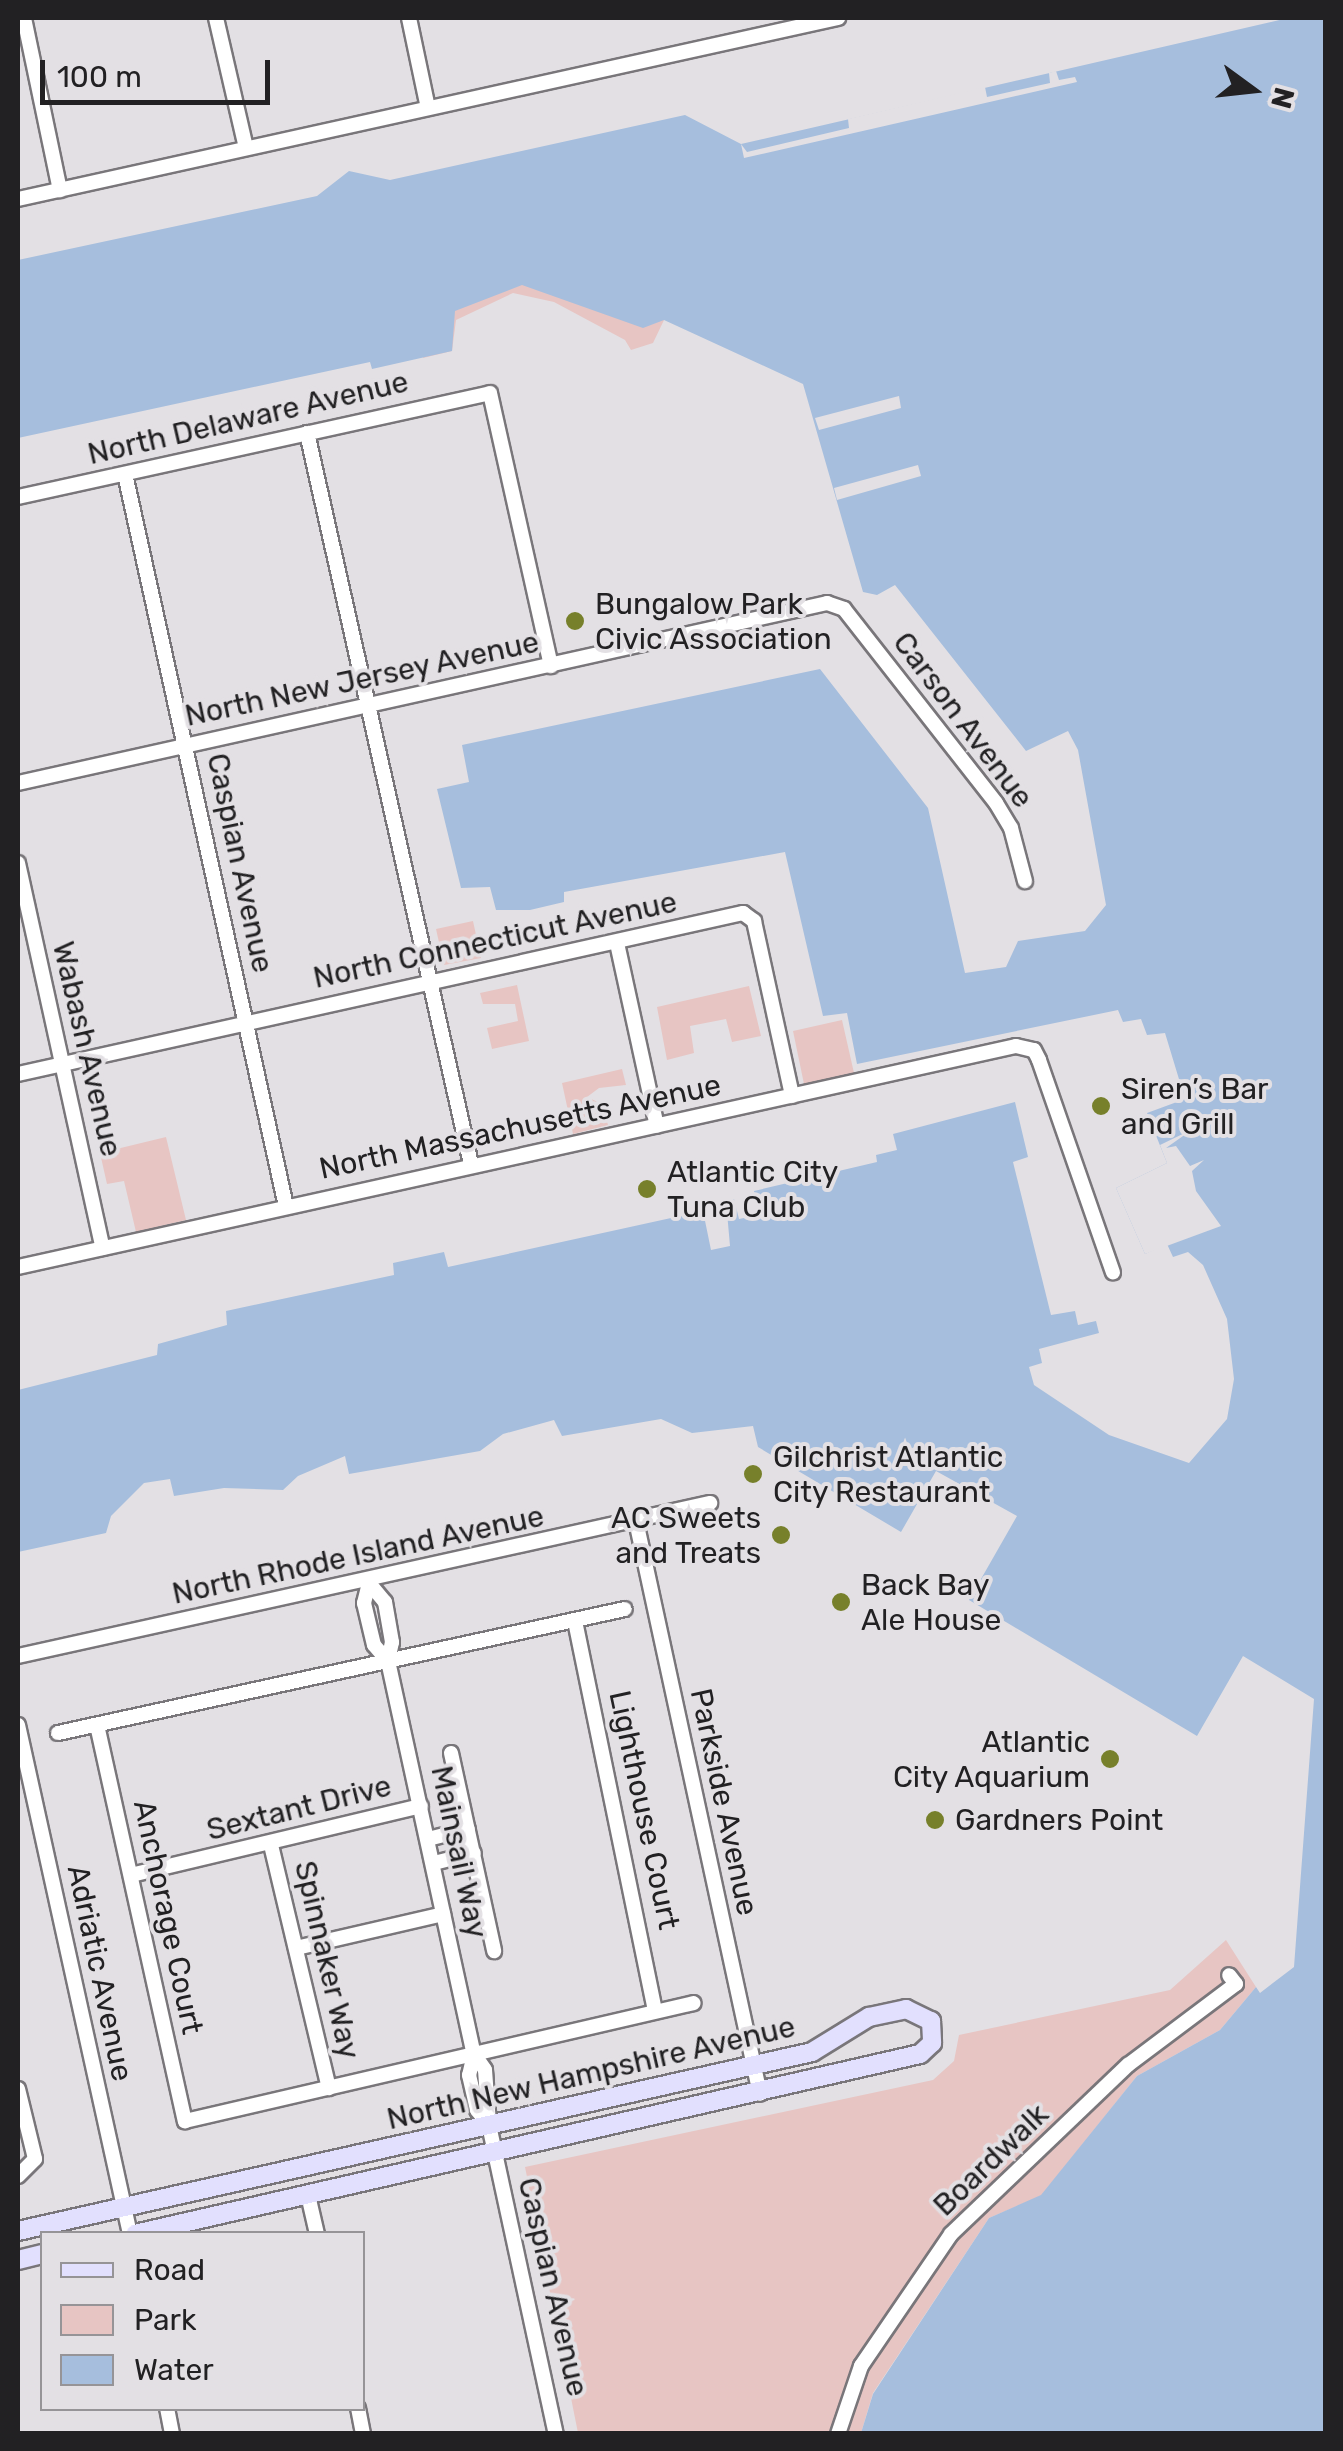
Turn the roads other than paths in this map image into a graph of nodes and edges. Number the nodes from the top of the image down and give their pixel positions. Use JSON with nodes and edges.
{"nodes":[{"id":1,"x":24,"y":18,"type":"edge"},
{"id":2,"x":216,"y":18,"type":"edge"},
{"id":3,"x":409,"y":18,"type":"edge"},
{"id":4,"x":838,"y":18,"type":"edge"},
{"id":5,"x":428,"y":108,"type":"junction"},
{"id":6,"x":246,"y":148,"type":"junction"},
{"id":7,"x":60,"y":190,"type":"junction"},
{"id":8,"x":18,"y":199,"type":"edge"},
{"id":9,"x":307,"y":432,"type":"junction"},
{"id":10,"x":125,"y":474,"type":"junction"},
{"id":11,"x":18,"y":497,"type":"edge"},
{"id":12,"x":836,"y":605,"type":"joint"},
{"id":13,"x":551,"y":666,"type":"junction"},
{"id":14,"x":370,"y":706,"type":"junction"},
{"id":15,"x":186,"y":746,"type":"junction"},
{"id":16,"x":18,"y":783,"type":"edge"},
{"id":17,"x":18,"y":862,"type":"edge"},
{"id":18,"x":1025,"y":881,"type":"dead end"},
{"id":19,"x":617,"y":943,"type":"junction"},
{"id":20,"x":430,"y":982,"type":"junction"},
{"id":21,"x":247,"y":1022,"type":"junction"},
{"id":22,"x":62,"y":1063,"type":"junction"},
{"id":23,"x":18,"y":1074,"type":"edge"},
{"id":24,"x":792,"y":1096,"type":"junction"},
{"id":25,"x":657,"y":1126,"type":"junction"},
{"id":26,"x":472,"y":1164,"type":"junction"},
{"id":27,"x":286,"y":1206,"type":"junction"},
{"id":28,"x":103,"y":1248,"type":"junction"},
{"id":29,"x":18,"y":1268,"type":"edge"},
{"id":30,"x":1114,"y":1273,"type":"dead end"},
{"id":31,"x":710,"y":1503,"type":"dead end"},
{"id":32,"x":636,"y":1522,"type":"junction"},
{"id":33,"x":370,"y":1583,"type":"junction"},
{"id":34,"x":625,"y":1608,"type":"dead end"},
{"id":35,"x":576,"y":1621,"type":"junction"},
{"id":36,"x":18,"y":1656,"type":"edge"},
{"id":37,"x":388,"y":1661,"type":"junction"},
{"id":38,"x":18,"y":1725,"type":"edge"},
{"id":39,"x":97,"y":1725,"type":"junction"},
{"id":40,"x":58,"y":1733,"type":"dead end"},
{"id":41,"x":451,"y":1753,"type":"dead end"},
{"id":42,"x":421,"y":1806,"type":"junction"},
{"id":43,"x":468,"y":1830,"type":"junction"},
{"id":44,"x":428,"y":1839,"type":"junction"},
{"id":45,"x":271,"y":1845,"type":"junction"},
{"id":46,"x":474,"y":1853,"type":"junction"},
{"id":47,"x":434,"y":1863,"type":"junction"},
{"id":48,"x":130,"y":1876,"type":"junction"},
{"id":49,"x":444,"y":1914,"type":"junction"},
{"id":50,"x":296,"y":1948,"type":"junction"},
{"id":51,"x":494,"y":1951,"type":"dead end"},
{"id":52,"x":1229,"y":1975,"type":"dead end"},
{"id":53,"x":694,"y":2003,"type":"dead end"},
{"id":54,"x":655,"y":2010,"type":"junction"},
{"id":55,"x":474,"y":2054,"type":"junction"},
{"id":56,"x":754,"y":2065,"type":"junction"},
{"id":57,"x":18,"y":2088,"type":"edge"},
{"id":58,"x":328,"y":2088,"type":"junction"},
{"id":59,"x":760,"y":2094,"type":"junction"},
{"id":60,"x":488,"y":2125,"type":"junction"},
{"id":61,"x":494,"y":2154,"type":"junction"},
{"id":62,"x":18,"y":2176,"type":"edge"},
{"id":63,"x":308,"y":2195,"type":"junction"},
{"id":64,"x":124,"y":2208,"type":"junction"},
{"id":65,"x":131,"y":2231,"type":"edge"},
{"id":66,"x":146,"y":2231,"type":"edge"},
{"id":67,"x":316,"y":2231,"type":"edge"},
{"id":68,"x":18,"y":2232,"type":"edge"},
{"id":69,"x":556,"y":2434,"type":"edge"},
{"id":70,"x":838,"y":2434,"type":"edge"}],
"edges":[{"from":1,"to":7,"type":"street"},
{"from":2,"to":6,"type":"street"},
{"from":3,"to":5,"type":"street"},
{"from":4,"to":5,"type":"street"},
{"from":5,"to":6,"type":"street"},
{"from":6,"to":7,"type":"street"},
{"from":7,"to":8,"type":"street"},
{"from":9,"to":10,"type":"street","name":"North Delaware Avenue"},
{"from":9,"to":13,"type":"street","name":"North Delaware Avenue"},
{"from":9,"to":14,"type":"street"},
{"from":10,"to":11,"type":"street","name":"North Delaware Avenue"},
{"from":10,"to":15,"type":"street","name":"Caspian Avenue"},
{"from":12,"to":13,"type":"street","name":"North New Jersey Avenue"},
{"from":12,"to":18,"type":"street","name":"Carson Avenue"},
{"from":13,"to":14,"type":"street","name":"North New Jersey Avenue"},
{"from":14,"to":15,"type":"street","name":"North New Jersey Avenue"},
{"from":14,"to":20,"type":"street"},
{"from":15,"to":16,"type":"street","name":"North New Jersey Avenue"},
{"from":15,"to":21,"type":"street","name":"Caspian Avenue"},
{"from":17,"to":22,"type":"street","name":"Wabash Avenue"},
{"from":19,"to":20,"type":"street","name":"North Connecticut Avenue"},
{"from":19,"to":24,"type":"street","name":"North Connecticut Avenue"},
{"from":19,"to":25,"type":"street"},
{"from":20,"to":21,"type":"street","name":"North Connecticut Avenue"},
{"from":20,"to":26,"type":"street"},
{"from":21,"to":22,"type":"street","name":"North Connecticut Avenue"},
{"from":21,"to":27,"type":"street","name":"Caspian Avenue"},
{"from":22,"to":23,"type":"street","name":"North Connecticut Avenue"},
{"from":22,"to":28,"type":"street","name":"Wabash Avenue"},
{"from":24,"to":25,"type":"street","name":"North Massachusetts Avenue"},
{"from":24,"to":30,"type":"street","name":"North Massachusetts Avenue"},
{"from":25,"to":26,"type":"street","name":"North Massachusetts Avenue"},
{"from":26,"to":27,"type":"street","name":"North Massachusetts Avenue"},
{"from":27,"to":28,"type":"street","name":"North Massachusetts Avenue"},
{"from":28,"to":29,"type":"street","name":"North Massachusetts Avenue"},
{"from":31,"to":32,"type":"street","name":"North Rhode Island Avenue"},
{"from":32,"to":33,"type":"street","name":"North Rhode Island Avenue"},
{"from":32,"to":56,"type":"street","name":"Parkside Avenue"},
{"from":33,"to":36,"type":"street","name":"North Rhode Island Avenue"},
{"from":33,"to":37,"type":"street","name":"Mainsail Way"},
{"from":34,"to":35,"type":"street"},
{"from":35,"to":37,"type":"street"},
{"from":35,"to":54,"type":"street","name":"Lighthouse Court"},
{"from":37,"to":39,"type":"street"},
{"from":37,"to":42,"type":"street","name":"Mainsail Way"},
{"from":38,"to":64,"type":"street","name":"Adriatic Avenue"},
{"from":39,"to":40,"type":"street"},
{"from":39,"to":48,"type":"street","name":"Anchorage Court"},
{"from":41,"to":43,"type":"street"},
{"from":42,"to":44,"type":"street","name":"Mainsail Way"},
{"from":42,"to":45,"type":"street","name":"Sextant Drive"},
{"from":43,"to":44,"type":"street"},
{"from":43,"to":46,"type":"street"},
{"from":44,"to":47,"type":"street","name":"Mainsail Way"},
{"from":45,"to":48,"type":"street","name":"Sextant Drive"},
{"from":45,"to":50,"type":"street","name":"Spinnaker Way"},
{"from":46,"to":47,"type":"street"},
{"from":46,"to":51,"type":"street"},
{"from":47,"to":49,"type":"street","name":"Mainsail Way"},
{"from":48,"to":58,"type":"street","name":"Anchorage Court"},
{"from":49,"to":50,"type":"street"},
{"from":49,"to":55,"type":"street","name":"Mainsail Way"},
{"from":50,"to":58,"type":"street","name":"Spinnaker Way"},
{"from":52,"to":70,"type":"street","name":"Boardwalk"},
{"from":53,"to":54,"type":"street"},
{"from":54,"to":55,"type":"street"},
{"from":55,"to":58,"type":"street"},
{"from":55,"to":60,"type":"street","name":"Mainsail Way"},
{"from":56,"to":59,"type":"street","name":"Parkside Avenue"},
{"from":56,"to":59,"type":"street","name":"North New Hampshire Avenue"},
{"from":56,"to":60,"type":"street","name":"North New Hampshire Avenue"},
{"from":57,"to":62,"type":"street"},
{"from":59,"to":61,"type":"street","name":"North New Hampshire Avenue"},
{"from":60,"to":61,"type":"street","name":"Mainsail Way"},
{"from":60,"to":64,"type":"street","name":"North New Hampshire Avenue"},
{"from":61,"to":63,"type":"street","name":"North New Hampshire Avenue"},
{"from":61,"to":69,"type":"street","name":"Caspian Avenue"},
{"from":63,"to":66,"type":"street","name":"North New Hampshire Avenue"},
{"from":63,"to":67,"type":"street"},
{"from":64,"to":65,"type":"street","name":"Adriatic Avenue"},
{"from":64,"to":68,"type":"street","name":"North New Hampshire Avenue"}]}
